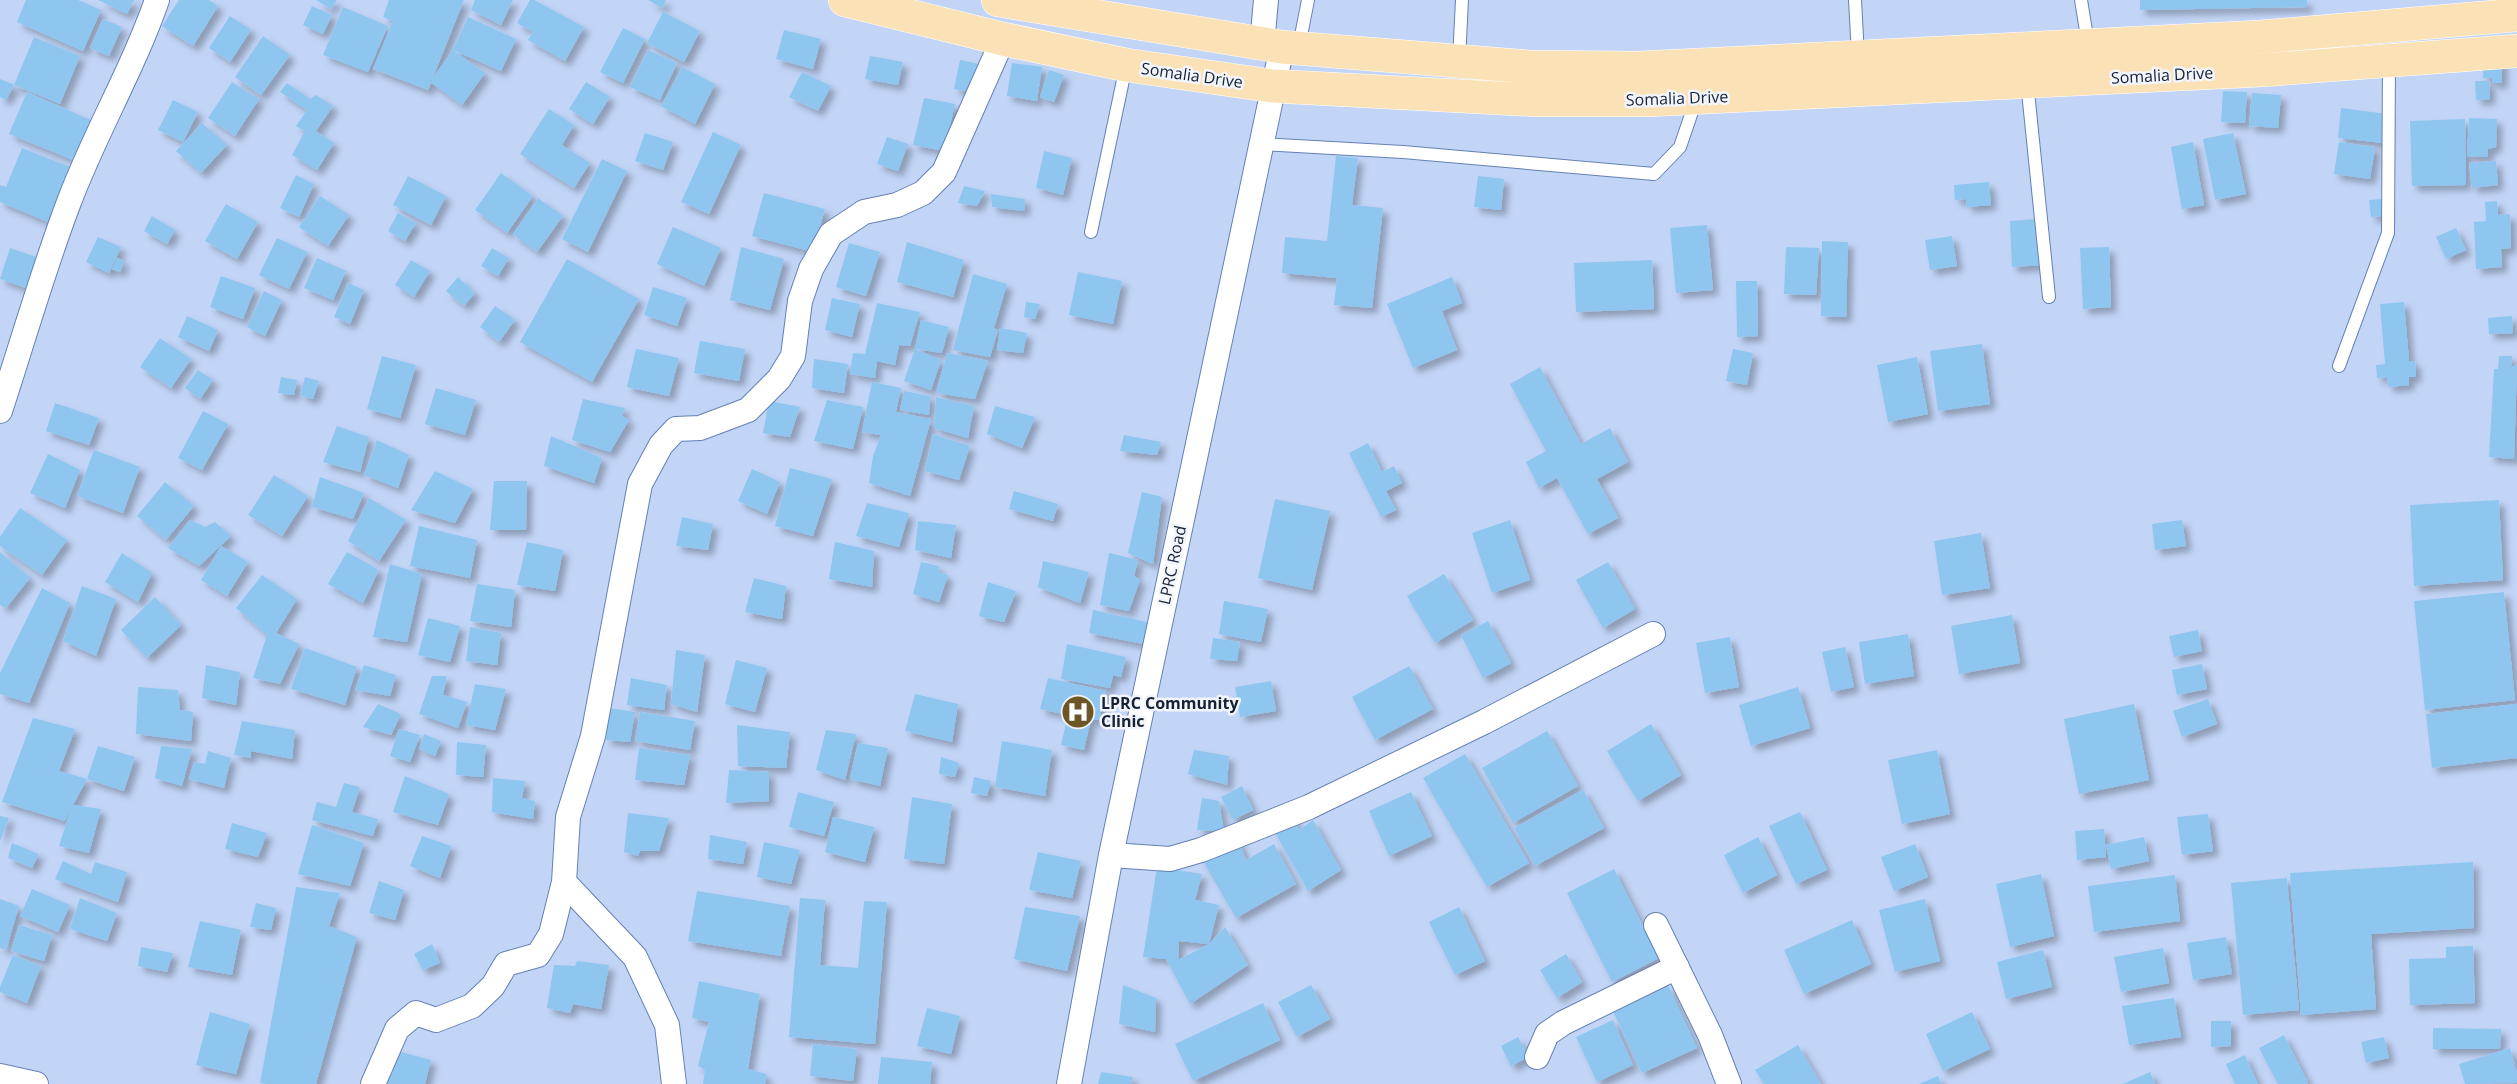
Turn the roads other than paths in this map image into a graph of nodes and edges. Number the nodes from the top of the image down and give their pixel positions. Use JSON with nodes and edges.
{"nodes":[{"id":1,"x":157,"y":0,"type":"edge"},
{"id":2,"x":845,"y":0,"type":"edge"},
{"id":3,"x":998,"y":0,"type":"edge"},
{"id":4,"x":1266,"y":0,"type":"edge"},
{"id":5,"x":1308,"y":0,"type":"edge"},
{"id":6,"x":1462,"y":0,"type":"edge"},
{"id":7,"x":1856,"y":0,"type":"edge"},
{"id":8,"x":2081,"y":0,"type":"edge"},
{"id":9,"x":2463,"y":9,"type":"edge"},
{"id":10,"x":2517,"y":15,"type":"edge"},
{"id":11,"x":1003,"y":39,"type":"junction"},
{"id":12,"x":2088,"y":45,"type":"junction"},
{"id":13,"x":1281,"y":46,"type":"junction"},
{"id":14,"x":2517,"y":51,"type":"edge"},
{"id":15,"x":1858,"y":57,"type":"junction"},
{"id":16,"x":1459,"y":61,"type":"junction"},
{"id":17,"x":2389,"y":62,"type":"junction"},
{"id":18,"x":1126,"y":65,"type":"junction"},
{"id":19,"x":2027,"y":81,"type":"junction"},
{"id":20,"x":1272,"y":86,"type":"junction"},
{"id":21,"x":1697,"y":98,"type":"junction"},
{"id":22,"x":1260,"y":144,"type":"junction"},
{"id":23,"x":1091,"y":232,"type":"dead end"},
{"id":24,"x":2049,"y":297,"type":"dead end"},
{"id":25,"x":2339,"y":366,"type":"dead end"},
{"id":26,"x":0,"y":411,"type":"edge"},
{"id":27,"x":1653,"y":634,"type":"dead end"},
{"id":28,"x":1111,"y":855,"type":"junction"},
{"id":29,"x":564,"y":882,"type":"junction"},
{"id":30,"x":1656,"y":925,"type":"dead end"},
{"id":31,"x":1677,"y":967,"type":"junction"},
{"id":32,"x":1537,"y":1057,"type":"dead end"},
{"id":33,"x":0,"y":1076,"type":"edge"},
{"id":34,"x":36,"y":1084,"type":"edge"},
{"id":35,"x":373,"y":1084,"type":"edge"},
{"id":36,"x":674,"y":1084,"type":"edge"},
{"id":37,"x":1069,"y":1084,"type":"edge"},
{"id":38,"x":1729,"y":1084,"type":"edge"}],
"edges":[{"from":1,"to":26,"type":"street"},
{"from":2,"to":11,"type":"main road","name":"Somalia Drive"},
{"from":3,"to":13,"type":"main road","name":"Somalia Drive"},
{"from":4,"to":13,"type":"street","name":"LPRC Road"},
{"from":5,"to":13,"type":"lane"},
{"from":6,"to":16,"type":"lane"},
{"from":7,"to":15,"type":"lane"},
{"from":8,"to":12,"type":"lane"},
{"from":9,"to":10,"type":"main road","name":"Somalia Drive"},
{"from":9,"to":12,"type":"main road","name":"Somalia Drive"},
{"from":11,"to":18,"type":"main road","name":"Somalia Drive"},
{"from":11,"to":29,"type":"street"},
{"from":12,"to":15,"type":"main road","name":"Somalia Drive"},
{"from":13,"to":16,"type":"main road","name":"Somalia Drive"},
{"from":13,"to":20,"type":"street","name":"LPRC Road"},
{"from":14,"to":17,"type":"main road","name":"Somalia Drive"},
{"from":15,"to":16,"type":"main road","name":"Somalia Drive"},
{"from":17,"to":19,"type":"main road","name":"Somalia Drive"},
{"from":17,"to":25,"type":"lane"},
{"from":18,"to":20,"type":"main road","name":"Somalia Drive"},
{"from":18,"to":23,"type":"lane"},
{"from":19,"to":21,"type":"main road","name":"Somalia Drive"},
{"from":19,"to":24,"type":"lane"},
{"from":20,"to":21,"type":"main road","name":"Somalia Drive"},
{"from":20,"to":22,"type":"street","name":"LPRC Road"},
{"from":21,"to":22,"type":"lane"},
{"from":22,"to":28,"type":"street","name":"LPRC Road"},
{"from":27,"to":28,"type":"street"},
{"from":28,"to":37,"type":"street","name":"LPRC Road"},
{"from":29,"to":35,"type":"street"},
{"from":29,"to":36,"type":"street"},
{"from":30,"to":31,"type":"street"},
{"from":31,"to":32,"type":"street"},
{"from":31,"to":38,"type":"street"},
{"from":33,"to":34,"type":"street"}]}
